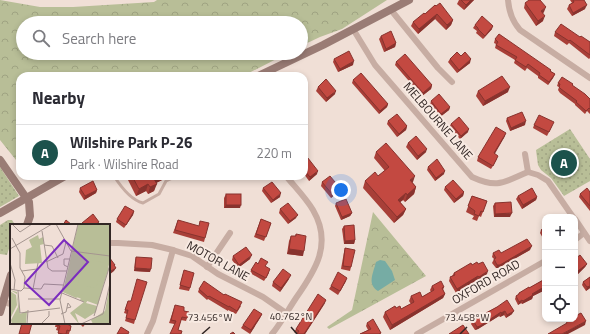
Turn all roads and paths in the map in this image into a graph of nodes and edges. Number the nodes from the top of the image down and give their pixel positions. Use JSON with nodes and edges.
{"nodes":[{"id":1,"x":409,"y":0,"type":"edge"},
{"id":2,"x":508,"y":0,"type":"edge"},
{"id":3,"x":391,"y":10,"type":"junction"},
{"id":4,"x":353,"y":30,"type":"junction"},
{"id":5,"x":308,"y":52,"type":"edge"},
{"id":6,"x":291,"y":60,"type":"edge"},
{"id":7,"x":266,"y":72,"type":"edge"},
{"id":8,"x":590,"y":78,"type":"edge"},
{"id":9,"x":452,"y":82,"type":"dead end"},
{"id":10,"x":525,"y":154,"type":"dead end"},
{"id":11,"x":0,"y":160,"type":"edge"},
{"id":12,"x":528,"y":172,"type":"junction"},
{"id":13,"x":58,"y":180,"type":"edge"},
{"id":14,"x":117,"y":180,"type":"edge"},
{"id":15,"x":168,"y":180,"type":"edge"},
{"id":16,"x":289,"y":180,"type":"edge"},
{"id":17,"x":27,"y":198,"type":"junction"},
{"id":18,"x":0,"y":213,"type":"edge"},
{"id":19,"x":571,"y":214,"type":"edge"},
{"id":20,"x":27,"y":224,"type":"edge"},
{"id":21,"x":578,"y":224,"type":"edge"},
{"id":22,"x":230,"y":233,"type":"dead end"},
{"id":23,"x":584,"y":233,"type":"junction"},
{"id":24,"x":578,"y":238,"type":"edge"},
{"id":25,"x":590,"y":241,"type":"edge"},
{"id":26,"x":110,"y":244,"type":"edge"},
{"id":27,"x":173,"y":250,"type":"junction"},
{"id":28,"x":542,"y":263,"type":"edge"},
{"id":29,"x":207,"y":267,"type":"junction"},
{"id":30,"x":10,"y":282,"type":"edge"},
{"id":31,"x":7,"y":303,"type":"edge"},
{"id":32,"x":0,"y":312,"type":"edge"},
{"id":33,"x":286,"y":313,"type":"junction"},
{"id":34,"x":147,"y":334,"type":"edge"},
{"id":35,"x":272,"y":334,"type":"edge"},
{"id":36,"x":417,"y":334,"type":"edge"}],
"edges":[{"from":1,"to":3,"type":"main road"},
{"from":2,"to":8,"type":"street"},
{"from":3,"to":4,"type":"main road"},
{"from":3,"to":9,"type":"street"},
{"from":4,"to":5,"type":"main road"},
{"from":4,"to":12,"type":"street","name":"MELBOURNE LANE"},
{"from":6,"to":7,"type":"main road"},
{"from":10,"to":12,"type":"street"},
{"from":11,"to":17,"type":"main road"},
{"from":12,"to":19,"type":"street"},
{"from":13,"to":17,"type":"main road"},
{"from":14,"to":15,"type":"lane"},
{"from":16,"to":33,"type":"street"},
{"from":17,"to":18,"type":"main road"},
{"from":17,"to":20,"type":"main road"},
{"from":21,"to":23,"type":"street"},
{"from":22,"to":29,"type":"street"},
{"from":23,"to":24,"type":"street"},
{"from":23,"to":25,"type":"street"},
{"from":26,"to":27,"type":"street","name":"MOTOR LANE"},
{"from":27,"to":29,"type":"street","name":"MOTOR LANE"},
{"from":27,"to":34,"type":"street"},
{"from":28,"to":36,"type":"street","name":"OXFORD ROAD"},
{"from":29,"to":33,"type":"street","name":"MOTOR LANE"},
{"from":30,"to":31,"type":"main road"},
{"from":31,"to":32,"type":"main road"},
{"from":33,"to":35,"type":"street"}]}
